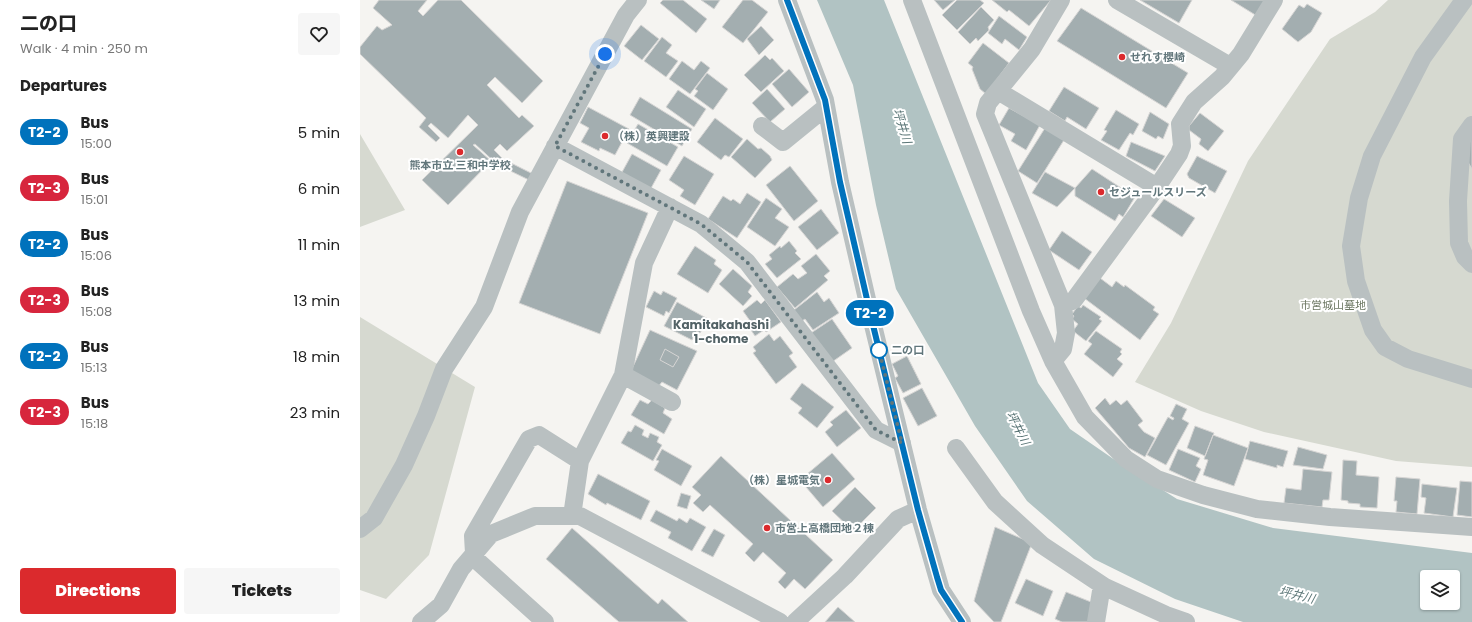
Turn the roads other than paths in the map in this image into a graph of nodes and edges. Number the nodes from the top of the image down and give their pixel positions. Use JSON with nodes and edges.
{"nodes":[{"id":1,"x":638,"y":0,"type":"edge"},
{"id":2,"x":787,"y":0,"type":"edge"},
{"id":3,"x":912,"y":0,"type":"edge"},
{"id":4,"x":1061,"y":0,"type":"edge"},
{"id":5,"x":1117,"y":0,"type":"edge"},
{"id":6,"x":1274,"y":0,"type":"edge"},
{"id":7,"x":1464,"y":0,"type":"edge"},
{"id":8,"x":1230,"y":66,"type":"junction"},
{"id":9,"x":998,"y":91,"type":"junction"},
{"id":10,"x":826,"y":107,"type":"junction"},
{"id":11,"x":1472,"y":125,"type":"edge"},
{"id":12,"x":762,"y":126,"type":"dead end"},
{"id":13,"x":555,"y":146,"type":"junction"},
{"id":14,"x":1157,"y":187,"type":"junction"},
{"id":15,"x":670,"y":207,"type":"junction"},
{"id":16,"x":1472,"y":264,"type":"edge"},
{"id":17,"x":1063,"y":305,"type":"junction"},
{"id":18,"x":1053,"y":361,"type":"junction"},
{"id":19,"x":623,"y":375,"type":"junction"},
{"id":20,"x":1472,"y":379,"type":"edge"},
{"id":21,"x":672,"y":402,"type":"dead end"},
{"id":22,"x":902,"y":443,"type":"junction"},
{"id":23,"x":956,"y":448,"type":"dead end"},
{"id":24,"x":580,"y":461,"type":"junction"},
{"id":25,"x":918,"y":510,"type":"junction"},
{"id":26,"x":572,"y":516,"type":"junction"},
{"id":27,"x":1472,"y":527,"type":"edge"},
{"id":28,"x":360,"y":529,"type":"edge"},
{"id":29,"x":473,"y":555,"type":"junction"},
{"id":30,"x":1102,"y":585,"type":"junction"},
{"id":31,"x":421,"y":622,"type":"edge"},
{"id":32,"x":545,"y":622,"type":"edge"},
{"id":33,"x":780,"y":622,"type":"edge"},
{"id":34,"x":795,"y":622,"type":"edge"},
{"id":35,"x":962,"y":622,"type":"edge"},
{"id":36,"x":1096,"y":622,"type":"edge"},
{"id":37,"x":1186,"y":622,"type":"edge"}],
"edges":[{"from":1,"to":13,"type":"street"},
{"from":2,"to":10,"type":"street"},
{"from":3,"to":18,"type":"street"},
{"from":4,"to":9,"type":"street"},
{"from":5,"to":8,"type":"street"},
{"from":6,"to":8,"type":"street"},
{"from":7,"to":20,"type":"street"},
{"from":8,"to":14,"type":"street"},
{"from":9,"to":14,"type":"street"},
{"from":9,"to":17,"type":"street"},
{"from":10,"to":12,"type":"street"},
{"from":10,"to":22,"type":"street"},
{"from":11,"to":16,"type":"street"},
{"from":13,"to":15,"type":"street"},
{"from":13,"to":28,"type":"street"},
{"from":14,"to":17,"type":"street"},
{"from":15,"to":19,"type":"street"},
{"from":15,"to":22,"type":"street"},
{"from":17,"to":18,"type":"street"},
{"from":18,"to":27,"type":"street"},
{"from":19,"to":21,"type":"street"},
{"from":19,"to":24,"type":"street"},
{"from":22,"to":25,"type":"street"},
{"from":23,"to":30,"type":"street"},
{"from":24,"to":26,"type":"street"},
{"from":24,"to":29,"type":"street"},
{"from":25,"to":34,"type":"street"},
{"from":25,"to":35,"type":"street"},
{"from":26,"to":29,"type":"street"},
{"from":26,"to":33,"type":"street"},
{"from":29,"to":31,"type":"street"},
{"from":29,"to":32,"type":"street"},
{"from":30,"to":36,"type":"street"},
{"from":30,"to":37,"type":"street"}]}
